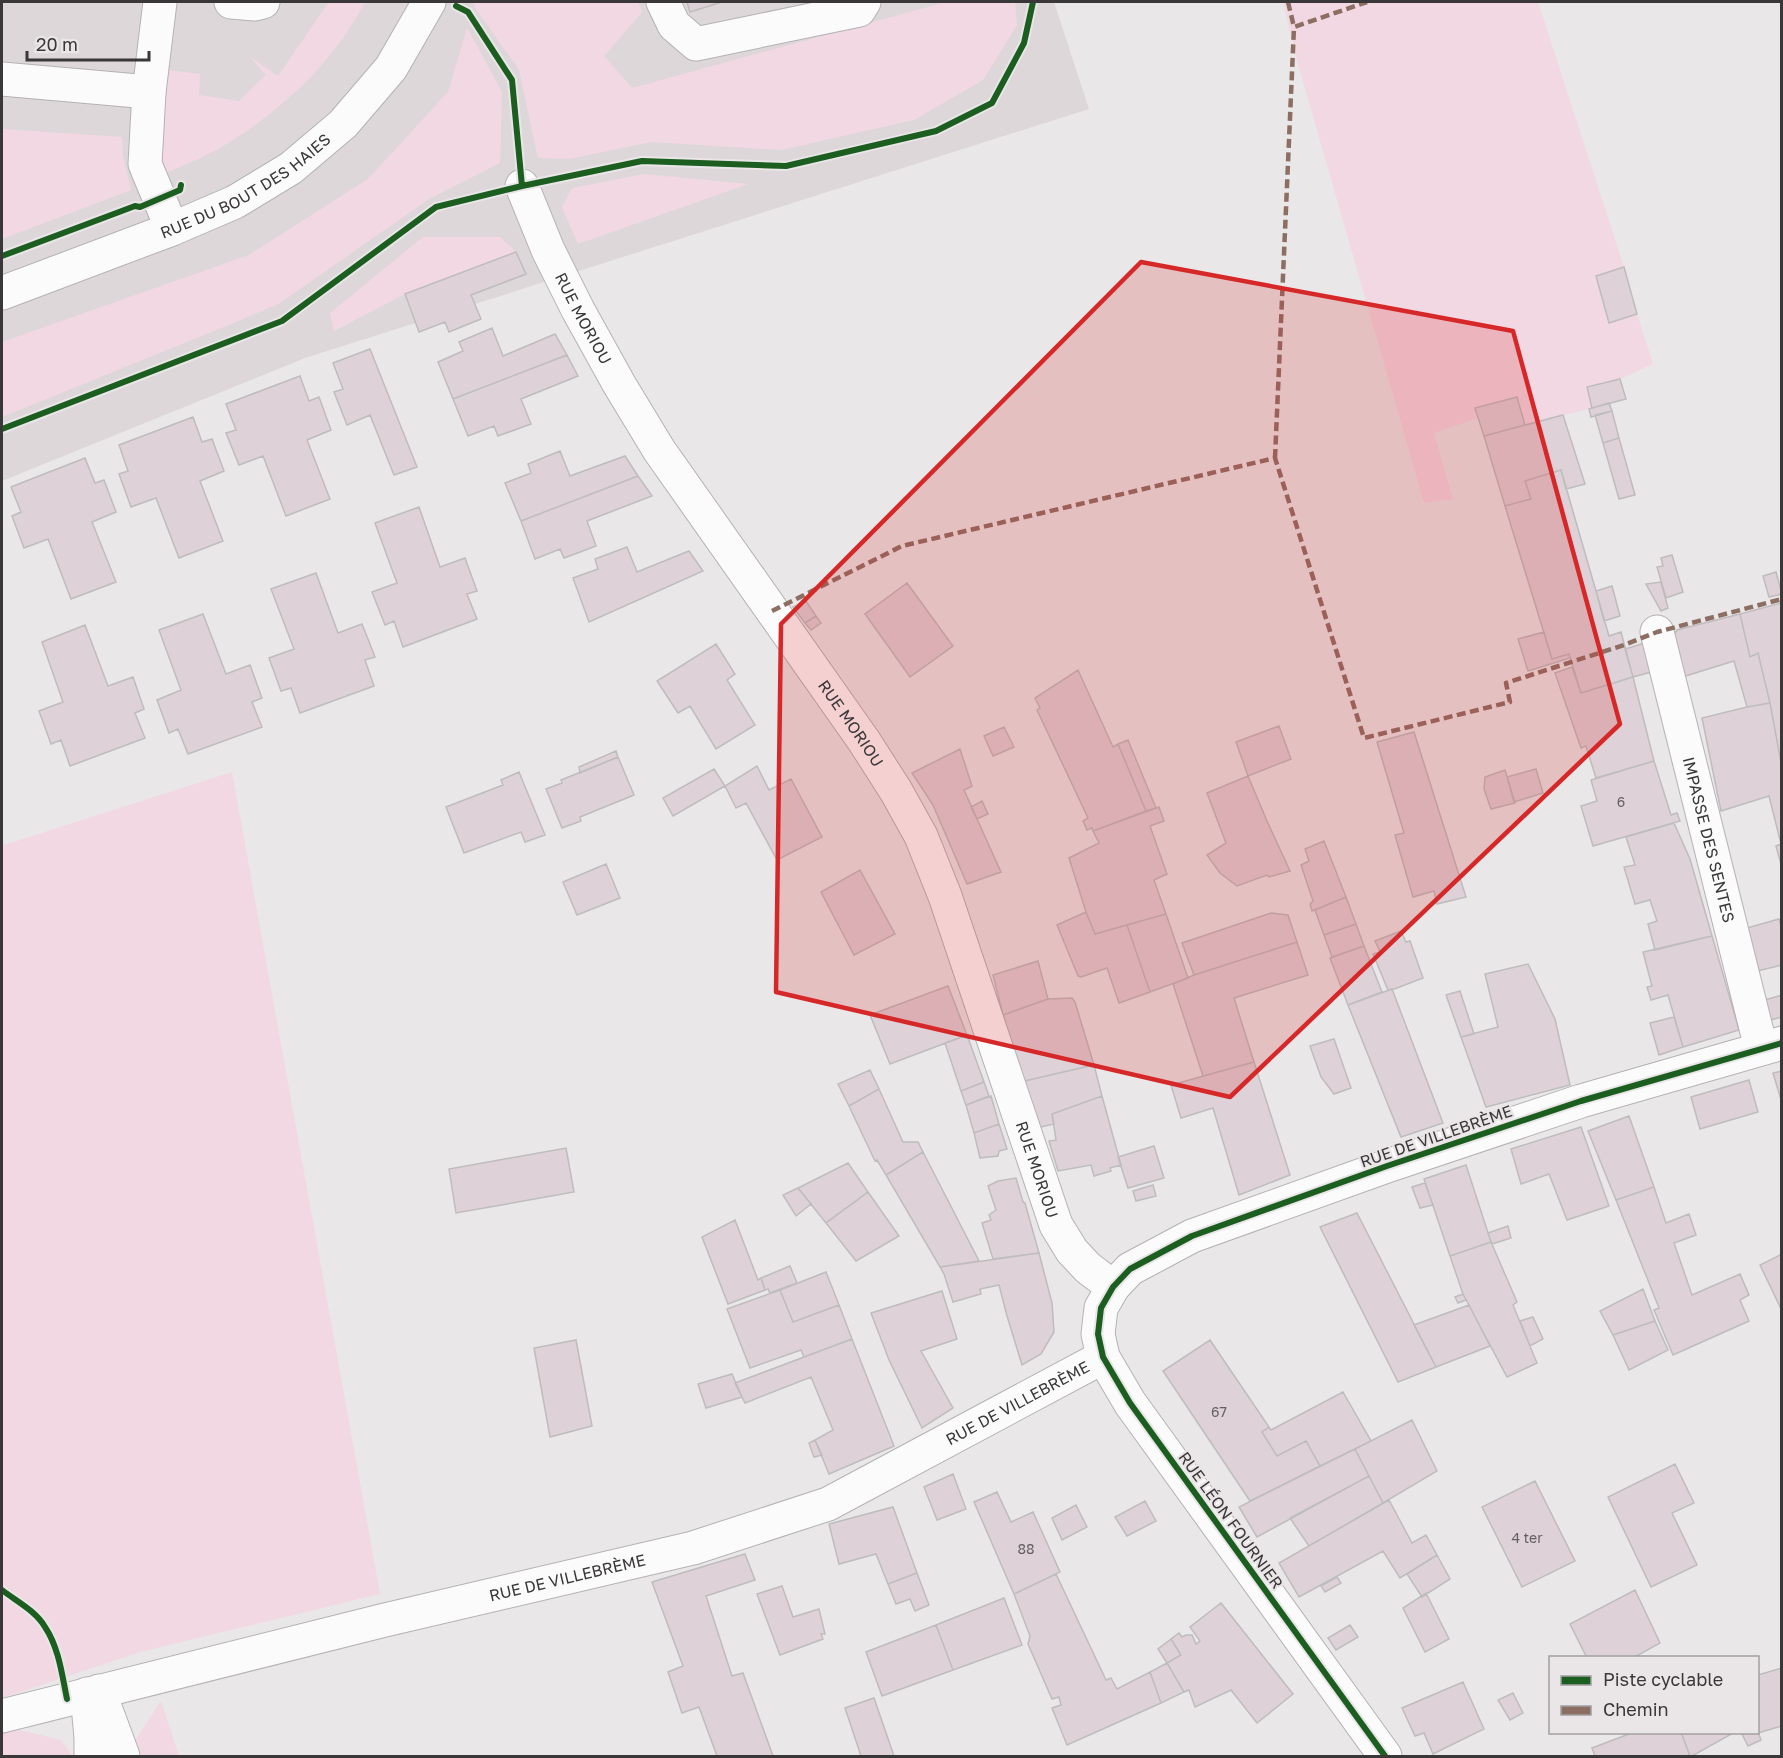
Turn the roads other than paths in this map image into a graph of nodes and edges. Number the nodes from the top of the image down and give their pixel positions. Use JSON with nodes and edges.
{"nodes":[{"id":1,"x":160,"y":2,"type":"edge"},
{"id":2,"x":231,"y":2,"type":"edge"},
{"id":3,"x":263,"y":2,"type":"edge"},
{"id":4,"x":429,"y":2,"type":"edge"},
{"id":5,"x":663,"y":2,"type":"edge"},
{"id":6,"x":864,"y":2,"type":"edge"},
{"id":7,"x":2,"y":79,"type":"edge"},
{"id":8,"x":149,"y":92,"type":"junction"},
{"id":9,"x":522,"y":186,"type":"dead end"},
{"id":10,"x":172,"y":229,"type":"junction"},
{"id":11,"x":2,"y":293,"type":"edge"},
{"id":12,"x":1657,"y":632,"type":"dead end"},
{"id":13,"x":1771,"y":1045,"type":"edge"},
{"id":14,"x":1113,"y":1287,"type":"junction"},
{"id":15,"x":1103,"y":1357,"type":"junction"},
{"id":16,"x":93,"y":1693,"type":"junction"},
{"id":17,"x":2,"y":1716,"type":"edge"},
{"id":18,"x":91,"y":1756,"type":"edge"},
{"id":19,"x":123,"y":1756,"type":"edge"},
{"id":20,"x":1385,"y":1756,"type":"edge"}],
"edges":[{"from":1,"to":8,"type":"street"},
{"from":2,"to":3,"type":"street"},
{"from":4,"to":10,"type":"street","name":"RUE DU BOUT DES HAIES"},
{"from":5,"to":6,"type":"street"},
{"from":7,"to":8,"type":"street"},
{"from":8,"to":10,"type":"street"},
{"from":9,"to":14,"type":"street","name":"RUE MORIOU"},
{"from":10,"to":11,"type":"street","name":"RUE DU BOUT DES HAIES"},
{"from":12,"to":13,"type":"street","name":"IMPASSE DES SENTES"},
{"from":13,"to":14,"type":"street","name":"RUE DE VILLEBRÈME"},
{"from":14,"to":15,"type":"street","name":"RUE LÉON FOURNIER"},
{"from":15,"to":16,"type":"street","name":"RUE DE VILLEBRÈME"},
{"from":15,"to":20,"type":"street","name":"RUE LÉON FOURNIER"},
{"from":16,"to":17,"type":"street","name":"RUE DE VILLEBRÈME"},
{"from":16,"to":18,"type":"street"},
{"from":16,"to":19,"type":"street"}]}
